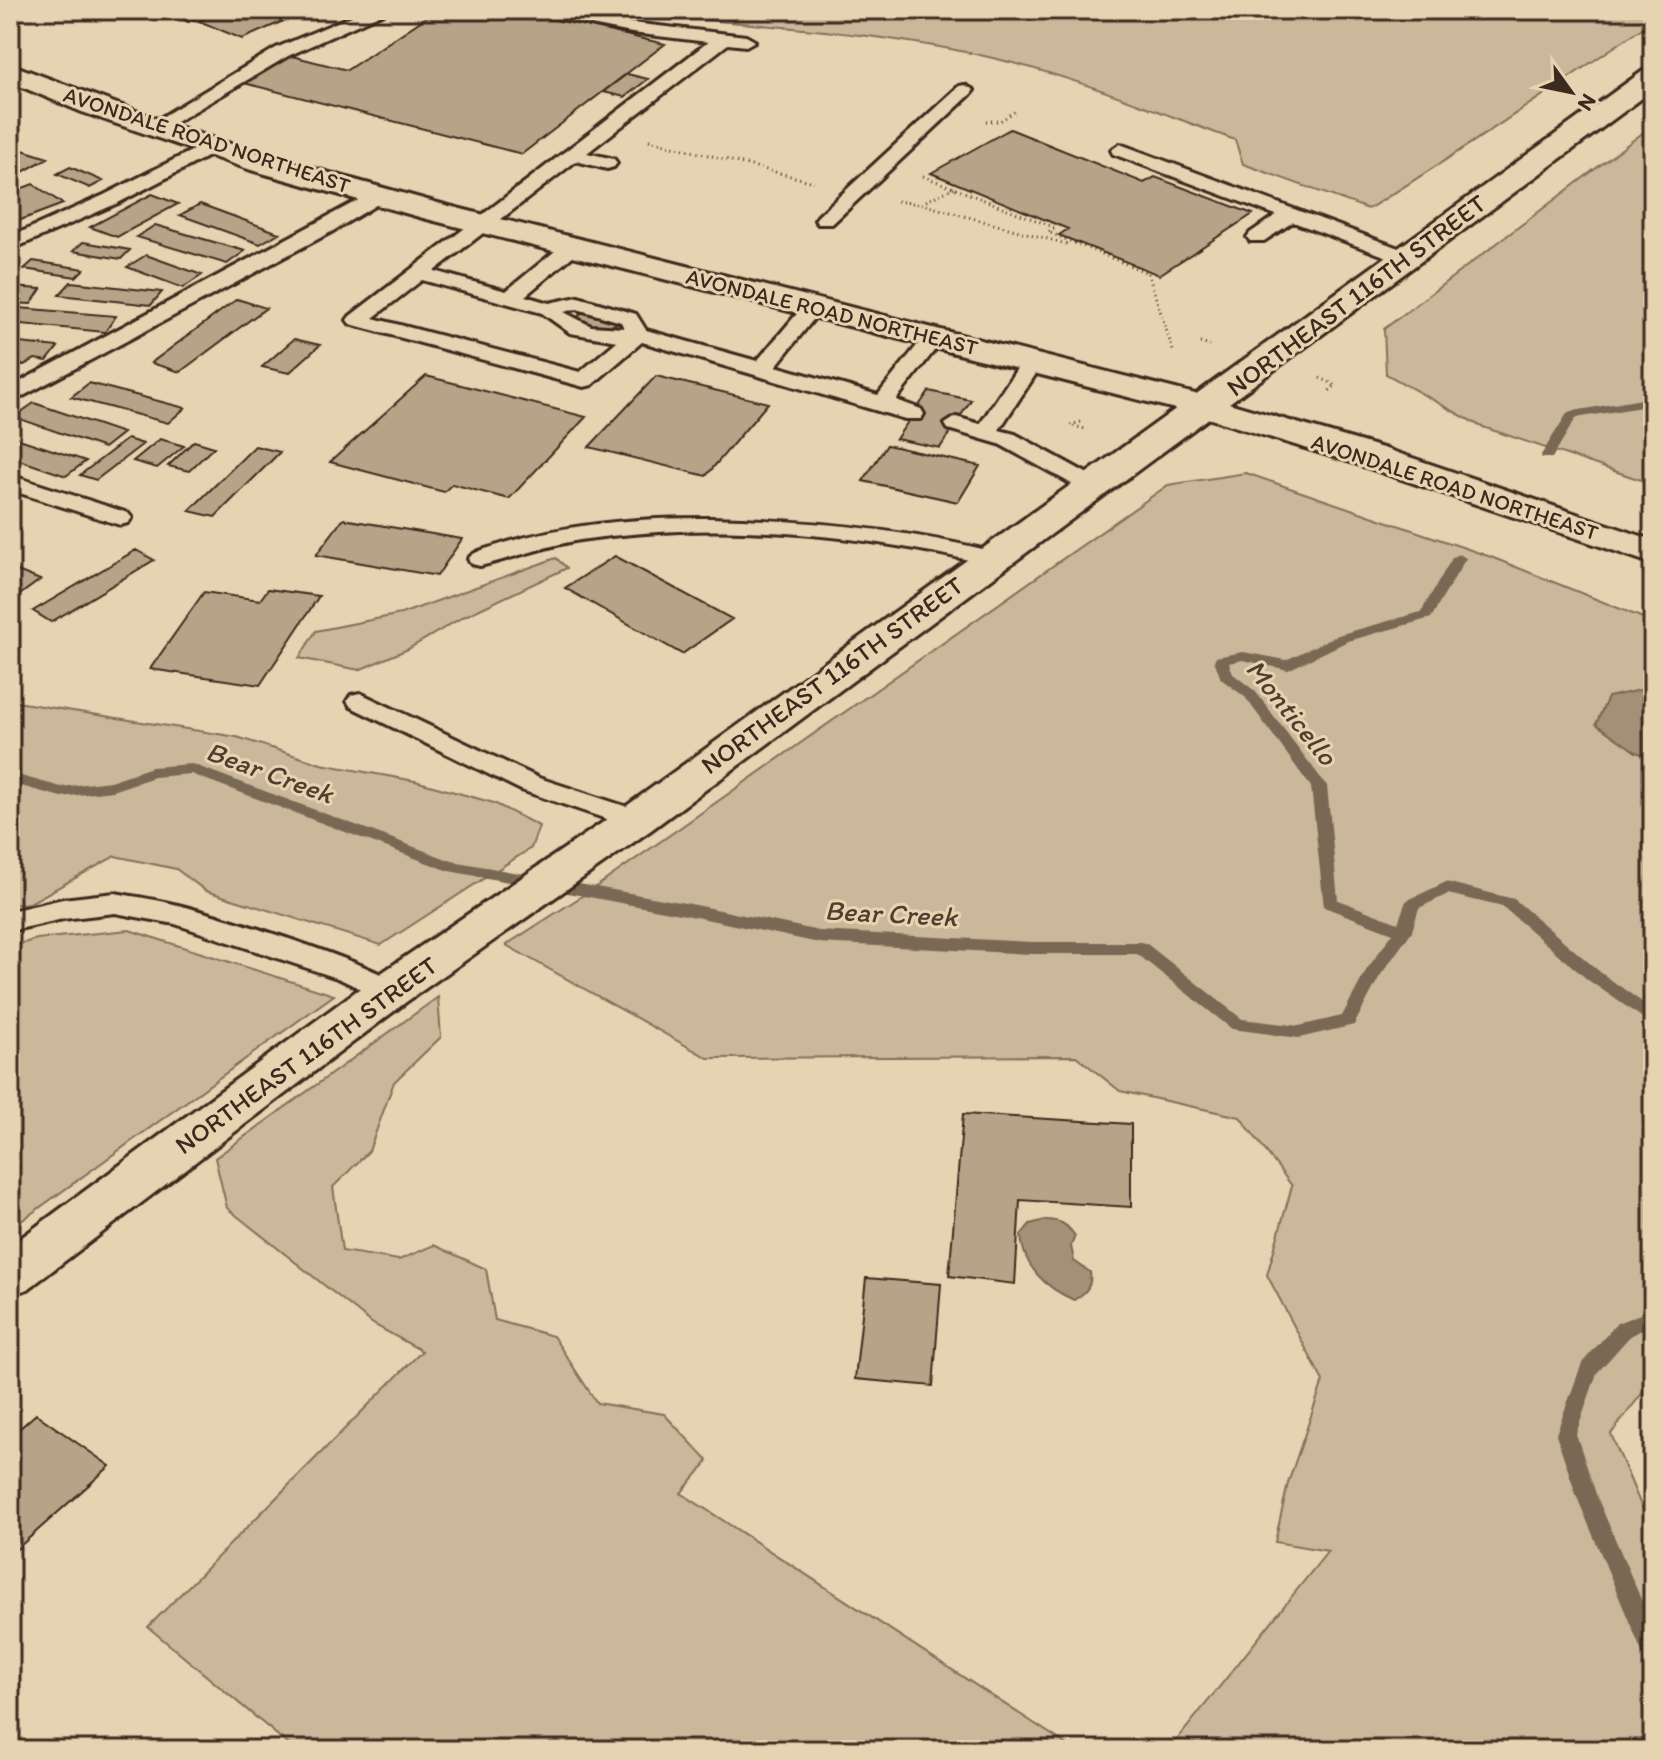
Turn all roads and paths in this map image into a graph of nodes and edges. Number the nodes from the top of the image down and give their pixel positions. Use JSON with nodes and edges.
{"nodes":[{"id":1,"x":381,"y":10,"type":"edge"},
{"id":2,"x":540,"y":10,"type":"edge"},
{"id":3,"x":724,"y":38,"type":"junction"},
{"id":4,"x":746,"y":41,"type":"dead end"},
{"id":5,"x":10,"y":72,"type":"edge"},
{"id":6,"x":1653,"y":77,"type":"edge"},
{"id":7,"x":965,"y":90,"type":"dead end"},
{"id":8,"x":154,"y":127,"type":"junction"},
{"id":9,"x":606,"y":130,"type":"junction"},
{"id":10,"x":213,"y":146,"type":"junction"},
{"id":11,"x":1120,"y":150,"type":"dead end"},
{"id":12,"x":573,"y":155,"type":"junction"},
{"id":13,"x":607,"y":163,"type":"dead end"},
{"id":14,"x":884,"y":166,"type":"junction"},
{"id":15,"x":955,"y":187,"type":"junction"},
{"id":16,"x":855,"y":192,"type":"junction"},
{"id":17,"x":379,"y":195,"type":"junction"},
{"id":18,"x":920,"y":204,"type":"junction"},
{"id":19,"x":1292,"y":214,"type":"junction"},
{"id":20,"x":825,"y":220,"type":"dead end"},
{"id":21,"x":484,"y":224,"type":"junction"},
{"id":22,"x":1257,"y":237,"type":"dead end"},
{"id":23,"x":10,"y":244,"type":"edge"},
{"id":24,"x":573,"y":246,"type":"junction"},
{"id":25,"x":1096,"y":252,"type":"junction"},
{"id":26,"x":1405,"y":257,"type":"junction"},
{"id":27,"x":420,"y":273,"type":"junction"},
{"id":28,"x":510,"y":298,"type":"junction"},
{"id":29,"x":813,"y":307,"type":"junction"},
{"id":30,"x":638,"y":334,"type":"junction"},
{"id":31,"x":933,"y":338,"type":"junction"},
{"id":32,"x":1200,"y":343,"type":"dead end"},
{"id":33,"x":1210,"y":346,"type":"dead end"},
{"id":34,"x":1185,"y":352,"type":"dead end"},
{"id":35,"x":1032,"y":363,"type":"junction"},
{"id":36,"x":762,"y":369,"type":"junction"},
{"id":37,"x":1320,"y":378,"type":"dead end"},
{"id":38,"x":1328,"y":392,"type":"dead end"},
{"id":39,"x":10,"y":396,"type":"edge"},
{"id":40,"x":883,"y":403,"type":"junction"},
{"id":41,"x":1205,"y":407,"type":"junction"},
{"id":42,"x":913,"y":414,"type":"dead end"},
{"id":43,"x":1081,"y":422,"type":"dead end"},
{"id":44,"x":956,"y":424,"type":"dead end"},
{"id":45,"x":1085,"y":429,"type":"dead end"},
{"id":46,"x":986,"y":432,"type":"junction"},
{"id":47,"x":10,"y":482,"type":"edge"},
{"id":48,"x":1091,"y":485,"type":"junction"},
{"id":49,"x":120,"y":518,"type":"dead end"},
{"id":50,"x":1653,"y":553,"type":"edge"},
{"id":51,"x":991,"y":558,"type":"junction"},
{"id":52,"x":480,"y":559,"type":"dead end"},
{"id":53,"x":360,"y":701,"type":"dead end"},
{"id":54,"x":636,"y":820,"type":"junction"},
{"id":55,"x":10,"y":921,"type":"edge"},
{"id":56,"x":390,"y":990,"type":"junction"},
{"id":57,"x":10,"y":1274,"type":"edge"}],
"edges":[{"from":1,"to":8,"type":"lane"},
{"from":2,"to":3,"type":"lane"},
{"from":3,"to":4,"type":"lane"},
{"from":3,"to":9,"type":"lane"},
{"from":5,"to":8,"type":"street","name":"AVONDALE ROAD NORTHEAST"},
{"from":6,"to":26,"type":"street","name":"NORTHEAST 116TH STREET"},
{"from":7,"to":14,"type":"lane"},
{"from":8,"to":10,"type":"street","name":"AVONDALE ROAD NORTHEAST"},
{"from":9,"to":12,"type":"lane"},
{"from":9,"to":16,"type":"path"},
{"from":10,"to":17,"type":"street","name":"AVONDALE ROAD NORTHEAST"},
{"from":10,"to":23,"type":"lane"},
{"from":11,"to":19,"type":"lane"},
{"from":12,"to":13,"type":"lane"},
{"from":12,"to":21,"type":"lane"},
{"from":14,"to":15,"type":"path"},
{"from":14,"to":16,"type":"lane"},
{"from":15,"to":18,"type":"path"},
{"from":15,"to":25,"type":"path"},
{"from":16,"to":18,"type":"path"},
{"from":16,"to":20,"type":"lane"},
{"from":17,"to":21,"type":"street","name":"AVONDALE ROAD NORTHEAST"},
{"from":17,"to":39,"type":"lane"},
{"from":18,"to":25,"type":"path"},
{"from":19,"to":22,"type":"lane"},
{"from":19,"to":26,"type":"lane"},
{"from":21,"to":24,"type":"street","name":"AVONDALE ROAD NORTHEAST"},
{"from":21,"to":27,"type":"lane"},
{"from":24,"to":28,"type":"lane"},
{"from":24,"to":29,"type":"street","name":"AVONDALE ROAD NORTHEAST"},
{"from":25,"to":34,"type":"path"},
{"from":26,"to":41,"type":"street","name":"NORTHEAST 116TH STREET"},
{"from":27,"to":28,"type":"lane"},
{"from":27,"to":30,"type":"lane"},
{"from":28,"to":30,"type":"lane"},
{"from":29,"to":31,"type":"street","name":"AVONDALE ROAD NORTHEAST"},
{"from":29,"to":36,"type":"lane"},
{"from":30,"to":36,"type":"lane"},
{"from":31,"to":35,"type":"street","name":"AVONDALE ROAD NORTHEAST"},
{"from":31,"to":40,"type":"lane"},
{"from":32,"to":33,"type":"path"},
{"from":35,"to":41,"type":"street","name":"AVONDALE ROAD NORTHEAST"},
{"from":35,"to":46,"type":"lane"},
{"from":36,"to":40,"type":"lane"},
{"from":37,"to":38,"type":"path"},
{"from":40,"to":42,"type":"lane"},
{"from":41,"to":48,"type":"street","name":"NORTHEAST 116TH STREET"},
{"from":41,"to":50,"type":"street","name":"AVONDALE ROAD NORTHEAST"},
{"from":43,"to":45,"type":"path"},
{"from":44,"to":46,"type":"lane"},
{"from":46,"to":48,"type":"lane"},
{"from":47,"to":49,"type":"lane"},
{"from":48,"to":51,"type":"street","name":"NORTHEAST 116TH STREET"},
{"from":51,"to":52,"type":"lane"},
{"from":51,"to":54,"type":"street","name":"NORTHEAST 116TH STREET"},
{"from":53,"to":54,"type":"lane"},
{"from":54,"to":56,"type":"street","name":"NORTHEAST 116TH STREET"},
{"from":55,"to":56,"type":"lane"},
{"from":56,"to":57,"type":"street","name":"NORTHEAST 116TH STREET"}]}
